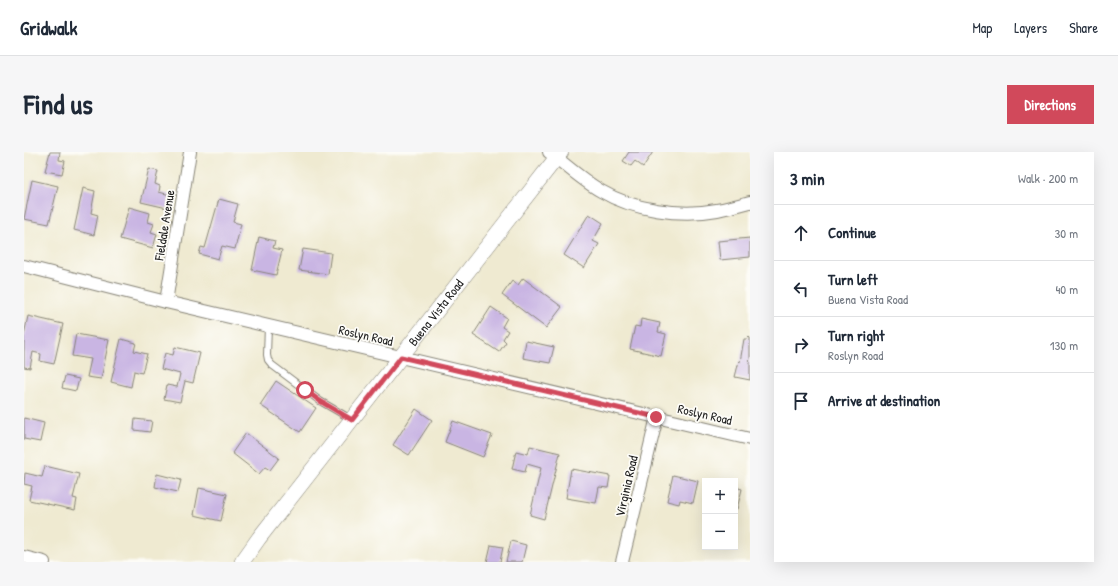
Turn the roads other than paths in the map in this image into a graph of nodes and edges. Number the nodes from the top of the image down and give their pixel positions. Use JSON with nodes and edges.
{"nodes":[{"id":1,"x":190,"y":152,"type":"edge"},
{"id":2,"x":556,"y":154,"type":"edge"},
{"id":3,"x":750,"y":202,"type":"edge"},
{"id":4,"x":24,"y":266,"type":"edge"},
{"id":5,"x":166,"y":302,"type":"junction"},
{"id":6,"x":268,"y":326,"type":"junction"},
{"id":7,"x":401,"y":357,"type":"junction"},
{"id":8,"x":656,"y":417,"type":"junction"},
{"id":9,"x":352,"y":420,"type":"junction"},
{"id":10,"x":750,"y":439,"type":"edge"},
{"id":11,"x":24,"y":557,"type":"edge"},
{"id":12,"x":44,"y":562,"type":"edge"},
{"id":13,"x":242,"y":562,"type":"edge"},
{"id":14,"x":622,"y":562,"type":"edge"}],
"edges":[{"from":1,"to":5,"type":"street","name":"Fieldale Avenue"},
{"from":2,"to":3,"type":"street"},
{"from":2,"to":7,"type":"street","name":"Buena Vista Road"},
{"from":4,"to":5,"type":"street","name":"Roslyn Road"},
{"from":5,"to":6,"type":"street","name":"Roslyn Road"},
{"from":6,"to":7,"type":"street","name":"Roslyn Road"},
{"from":6,"to":9,"type":"lane"},
{"from":7,"to":8,"type":"street","name":"Roslyn Road"},
{"from":7,"to":9,"type":"street","name":"Buena Vista Road"},
{"from":8,"to":10,"type":"street","name":"Roslyn Road"},
{"from":8,"to":14,"type":"street","name":"Virginia Road"},
{"from":9,"to":13,"type":"street","name":"Buena Vista Road"},
{"from":11,"to":12,"type":"street"}]}
